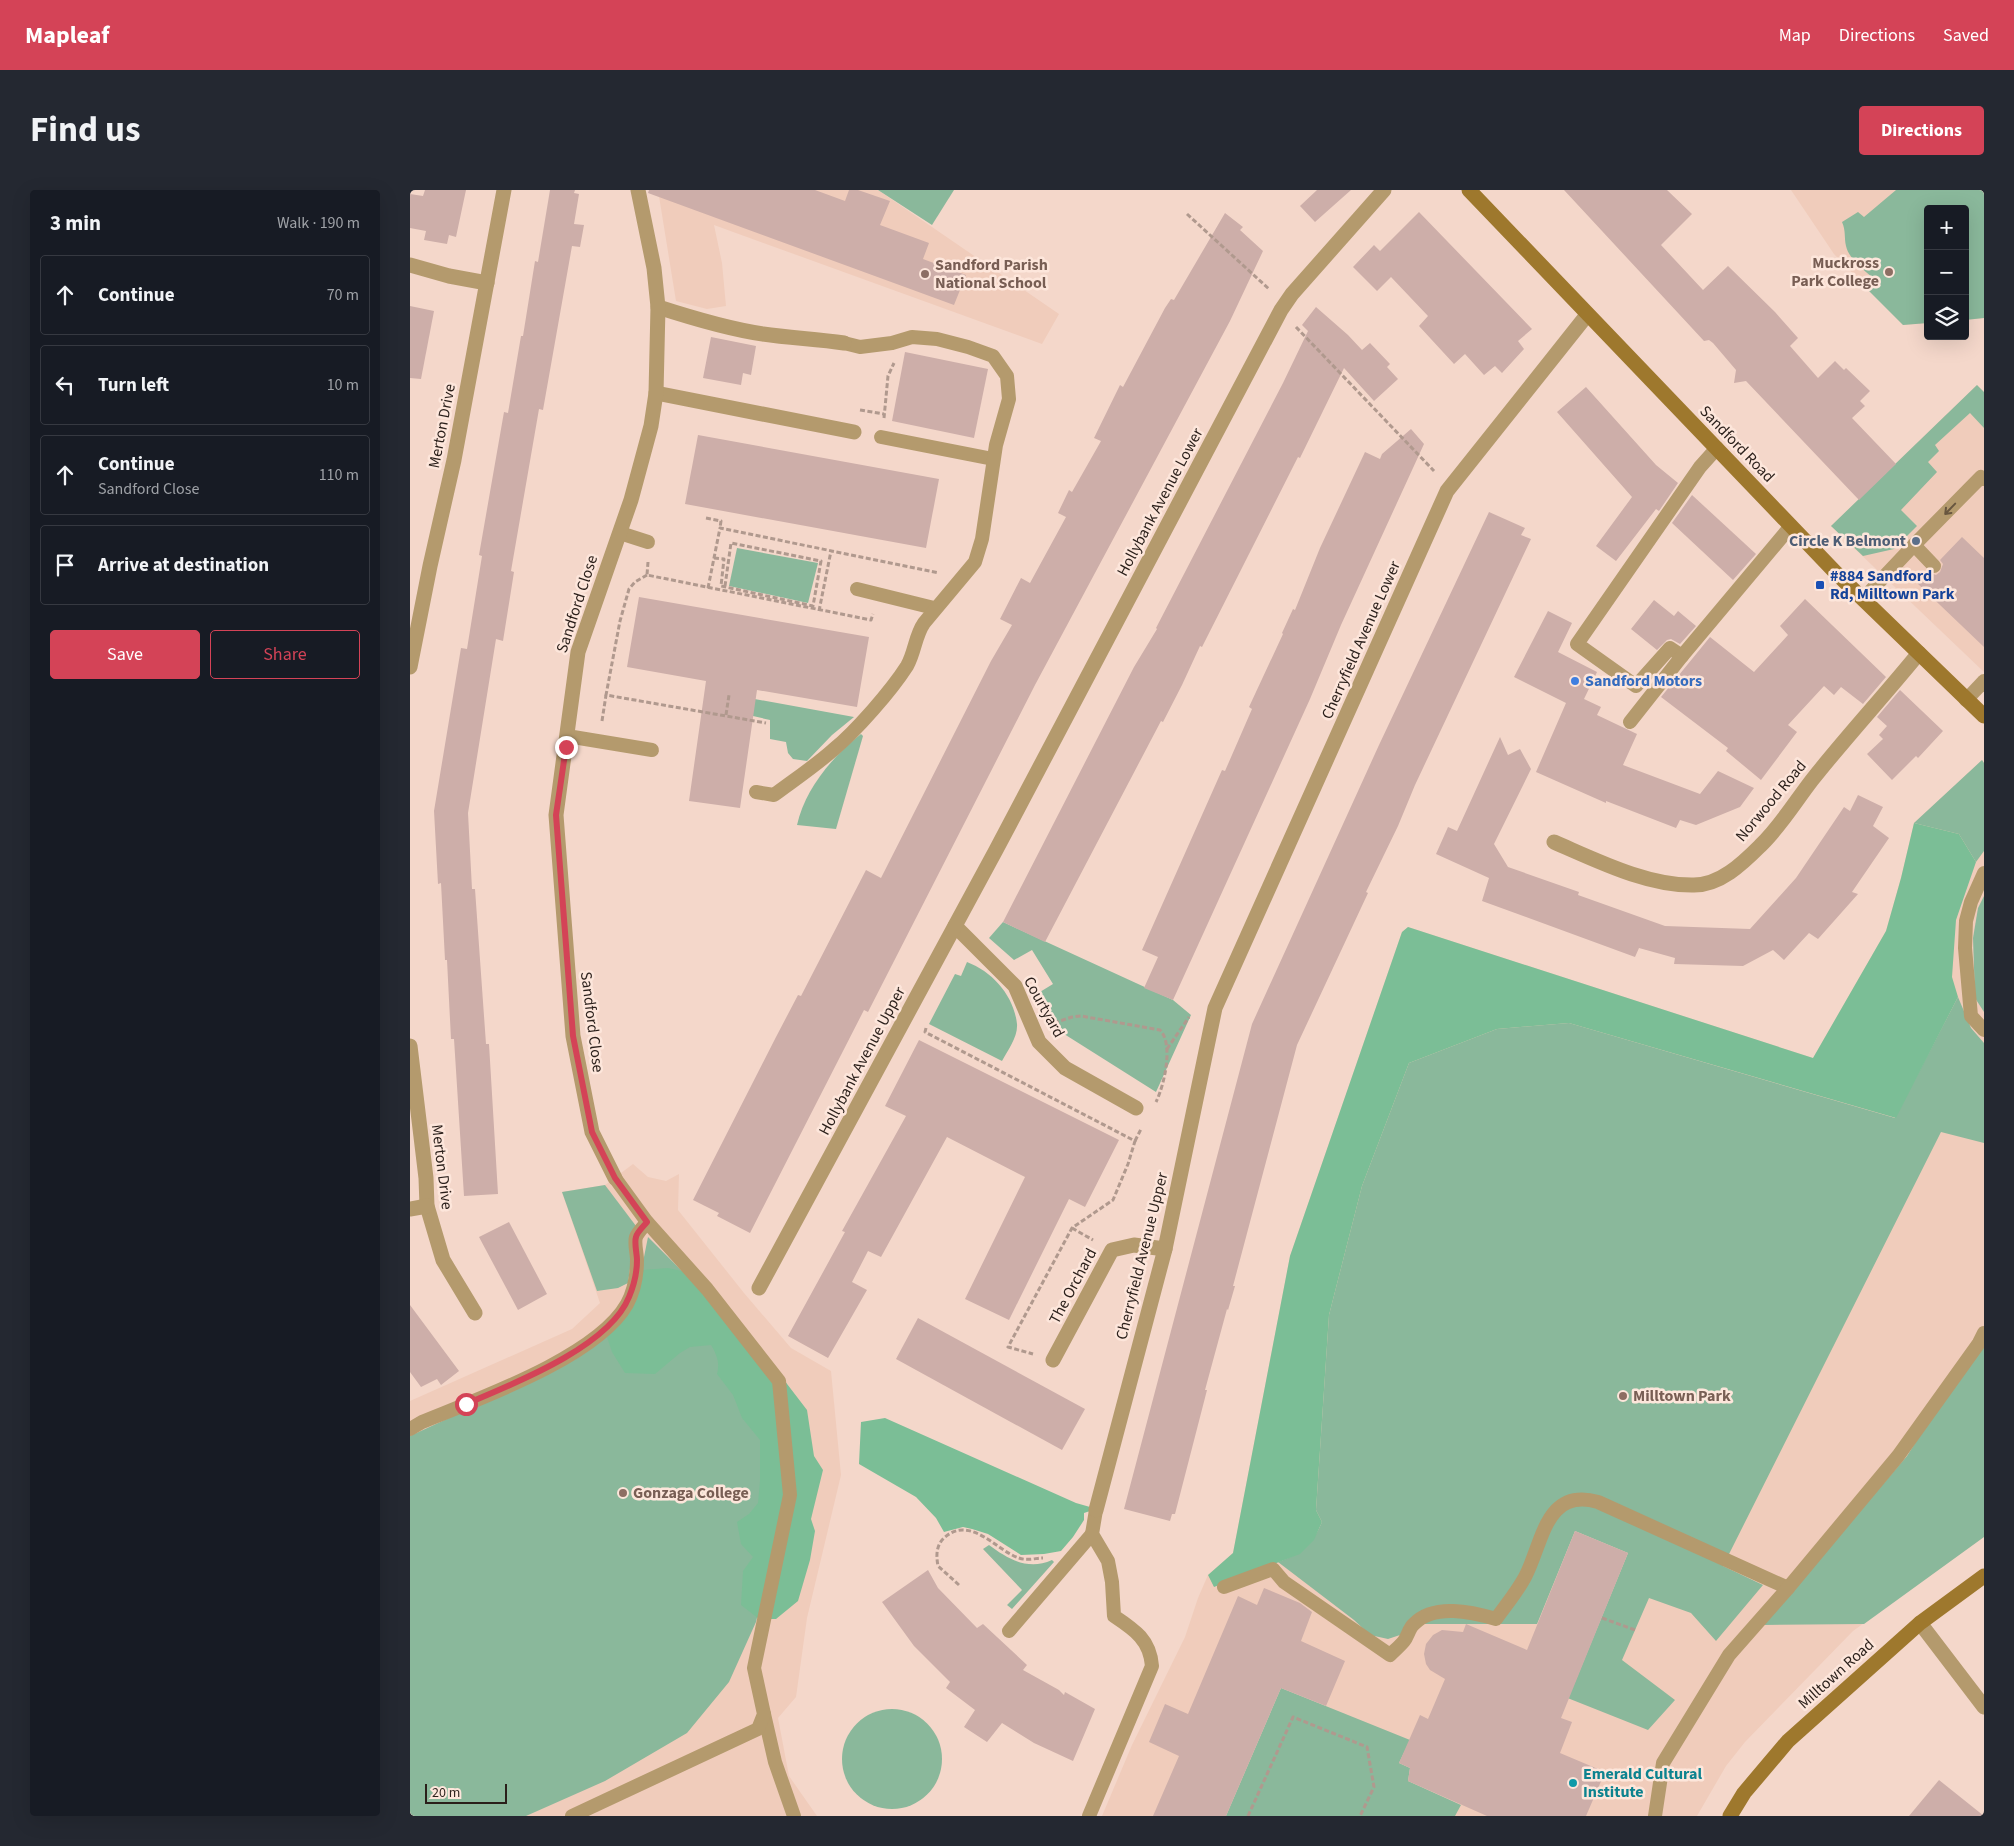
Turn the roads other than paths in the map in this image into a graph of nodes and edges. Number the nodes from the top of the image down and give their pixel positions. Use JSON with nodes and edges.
{"nodes":[{"id":1,"x":504,"y":190,"type":"edge"},
{"id":2,"x":638,"y":190,"type":"edge"},
{"id":3,"x":1384,"y":190,"type":"edge"},
{"id":4,"x":1469,"y":190,"type":"edge"},
{"id":5,"x":410,"y":265,"type":"edge"},
{"id":6,"x":487,"y":283,"type":"junction"},
{"id":7,"x":658,"y":307,"type":"junction"},
{"id":8,"x":1587,"y":315,"type":"junction"},
{"id":9,"x":844,"y":343,"type":"joint"},
{"id":10,"x":656,"y":394,"type":"junction"},
{"id":11,"x":854,"y":432,"type":"dead end"},
{"id":12,"x":881,"y":437,"type":"dead end"},
{"id":13,"x":1717,"y":448,"type":"junction"},
{"id":14,"x":994,"y":459,"type":"junction"},
{"id":15,"x":1984,"y":480,"type":"edge"},
{"id":16,"x":1791,"y":526,"type":"junction"},
{"id":17,"x":620,"y":533,"type":"junction"},
{"id":18,"x":648,"y":542,"type":"dead end"},
{"id":19,"x":1914,"y":545,"type":"junction"},
{"id":20,"x":1934,"y":566,"type":"dead end"},
{"id":21,"x":857,"y":590,"type":"dead end"},
{"id":22,"x":1862,"y":599,"type":"junction"},
{"id":23,"x":934,"y":608,"type":"junction"},
{"id":24,"x":1919,"y":653,"type":"junction"},
{"id":25,"x":1682,"y":656,"type":"junction"},
{"id":26,"x":410,"y":667,"type":"edge"},
{"id":27,"x":1984,"y":681,"type":"edge"},
{"id":28,"x":1966,"y":700,"type":"junction"},
{"id":29,"x":1984,"y":716,"type":"edge"},
{"id":30,"x":1630,"y":722,"type":"dead end"},
{"id":31,"x":567,"y":736,"type":"junction"},
{"id":32,"x":652,"y":750,"type":"dead end"},
{"id":33,"x":756,"y":792,"type":"dead end"},
{"id":34,"x":1554,"y":842,"type":"dead end"},
{"id":35,"x":996,"y":850,"type":"joint"},
{"id":36,"x":1984,"y":873,"type":"edge"},
{"id":37,"x":955,"y":926,"type":"junction"},
{"id":38,"x":1215,"y":1008,"type":"joint"},
{"id":39,"x":1984,"y":1030,"type":"edge"},
{"id":40,"x":410,"y":1046,"type":"edge"},
{"id":41,"x":1136,"y":1108,"type":"dead end"},
{"id":42,"x":615,"y":1178,"type":"joint"},
{"id":43,"x":427,"y":1206,"type":"junction"},
{"id":44,"x":410,"y":1208,"type":"edge"},
{"id":45,"x":647,"y":1222,"type":"junction"},
{"id":46,"x":1165,"y":1249,"type":"junction"},
{"id":47,"x":759,"y":1288,"type":"dead end"},
{"id":48,"x":475,"y":1313,"type":"dead end"},
{"id":49,"x":1984,"y":1333,"type":"edge"},
{"id":50,"x":1053,"y":1360,"type":"road end"},
{"id":51,"x":410,"y":1430,"type":"edge"},
{"id":52,"x":1096,"y":1510,"type":"joint"},
{"id":53,"x":1092,"y":1534,"type":"junction"},
{"id":54,"x":1984,"y":1576,"type":"edge"},
{"id":55,"x":1224,"y":1587,"type":"dead end"},
{"id":56,"x":1788,"y":1588,"type":"junction"},
{"id":57,"x":1920,"y":1623,"type":"junction"},
{"id":58,"x":1009,"y":1631,"type":"dead end"},
{"id":59,"x":1984,"y":1707,"type":"edge"},
{"id":60,"x":764,"y":1714,"type":"junction"},
{"id":61,"x":572,"y":1816,"type":"edge"},
{"id":62,"x":794,"y":1816,"type":"edge"},
{"id":63,"x":1089,"y":1816,"type":"edge"},
{"id":64,"x":1655,"y":1816,"type":"edge"},
{"id":65,"x":1730,"y":1816,"type":"edge"}],
"edges":[{"from":1,"to":6,"type":"street","name":"Merton Drive"},
{"from":2,"to":7,"type":"street","name":"Sandford Close"},
{"from":3,"to":35,"type":"street","name":"Hollybank Avenue Lower"},
{"from":4,"to":8,"type":"main road","name":"Sandford Road"},
{"from":5,"to":6,"type":"street"},
{"from":6,"to":26,"type":"street","name":"Merton Drive"},
{"from":7,"to":9,"type":"street"},
{"from":7,"to":10,"type":"street","name":"Sandford Close"},
{"from":8,"to":13,"type":"main road","name":"Sandford Road"},
{"from":8,"to":38,"type":"street","name":"Cherryfield Avenue Lower"},
{"from":9,"to":14,"type":"lane"},
{"from":10,"to":11,"type":"street"},
{"from":10,"to":17,"type":"street","name":"Sandford Close"},
{"from":12,"to":14,"type":"lane"},
{"from":13,"to":16,"type":"main road","name":"Sandford Road"},
{"from":13,"to":25,"type":"lane"},
{"from":14,"to":23,"type":"lane"},
{"from":15,"to":19,"type":"lane","one_way":true},
{"from":16,"to":22,"type":"main road","name":"Sandford Road"},
{"from":16,"to":25,"type":"lane"},
{"from":17,"to":18,"type":"lane"},
{"from":17,"to":31,"type":"street","name":"Sandford Close"},
{"from":19,"to":20,"type":"lane"},
{"from":19,"to":22,"type":"lane"},
{"from":21,"to":23,"type":"lane"},
{"from":22,"to":24,"type":"main road","name":"Sandford Road"},
{"from":23,"to":33,"type":"lane"},
{"from":24,"to":28,"type":"main road","name":"Sandford Road"},
{"from":24,"to":34,"type":"street","name":"Norwood Road"},
{"from":25,"to":30,"type":"lane"},
{"from":27,"to":28,"type":"lane"},
{"from":28,"to":29,"type":"main road","name":"Sandford Road"},
{"from":31,"to":32,"type":"lane"},
{"from":31,"to":42,"type":"street","name":"Sandford Close"},
{"from":35,"to":37,"type":"street","name":"Hollybank Avenue Upper"},
{"from":36,"to":39,"type":"lane"},
{"from":37,"to":41,"type":"street","name":"Courtyard"},
{"from":37,"to":47,"type":"street","name":"Hollybank Avenue Upper"},
{"from":38,"to":46,"type":"street","name":"Cherryfield Avenue Upper"},
{"from":40,"to":43,"type":"street","name":"Merton Drive"},
{"from":42,"to":45,"type":"lane"},
{"from":43,"to":44,"type":"street"},
{"from":43,"to":48,"type":"street","name":"Merton Drive"},
{"from":45,"to":51,"type":"lane"},
{"from":45,"to":60,"type":"lane"},
{"from":46,"to":50,"type":"street","name":"The Orchard"},
{"from":46,"to":52,"type":"street","name":"Cherryfield Avenue Upper"},
{"from":49,"to":56,"type":"lane"},
{"from":52,"to":53,"type":"lane"},
{"from":53,"to":58,"type":"lane"},
{"from":53,"to":63,"type":"lane"},
{"from":54,"to":57,"type":"main road","name":"Milltown Road"},
{"from":55,"to":56,"type":"lane"},
{"from":56,"to":64,"type":"lane"},
{"from":57,"to":59,"type":"street"},
{"from":57,"to":65,"type":"main road","name":"Milltown Road"},
{"from":60,"to":61,"type":"lane"},
{"from":60,"to":62,"type":"lane"}]}
